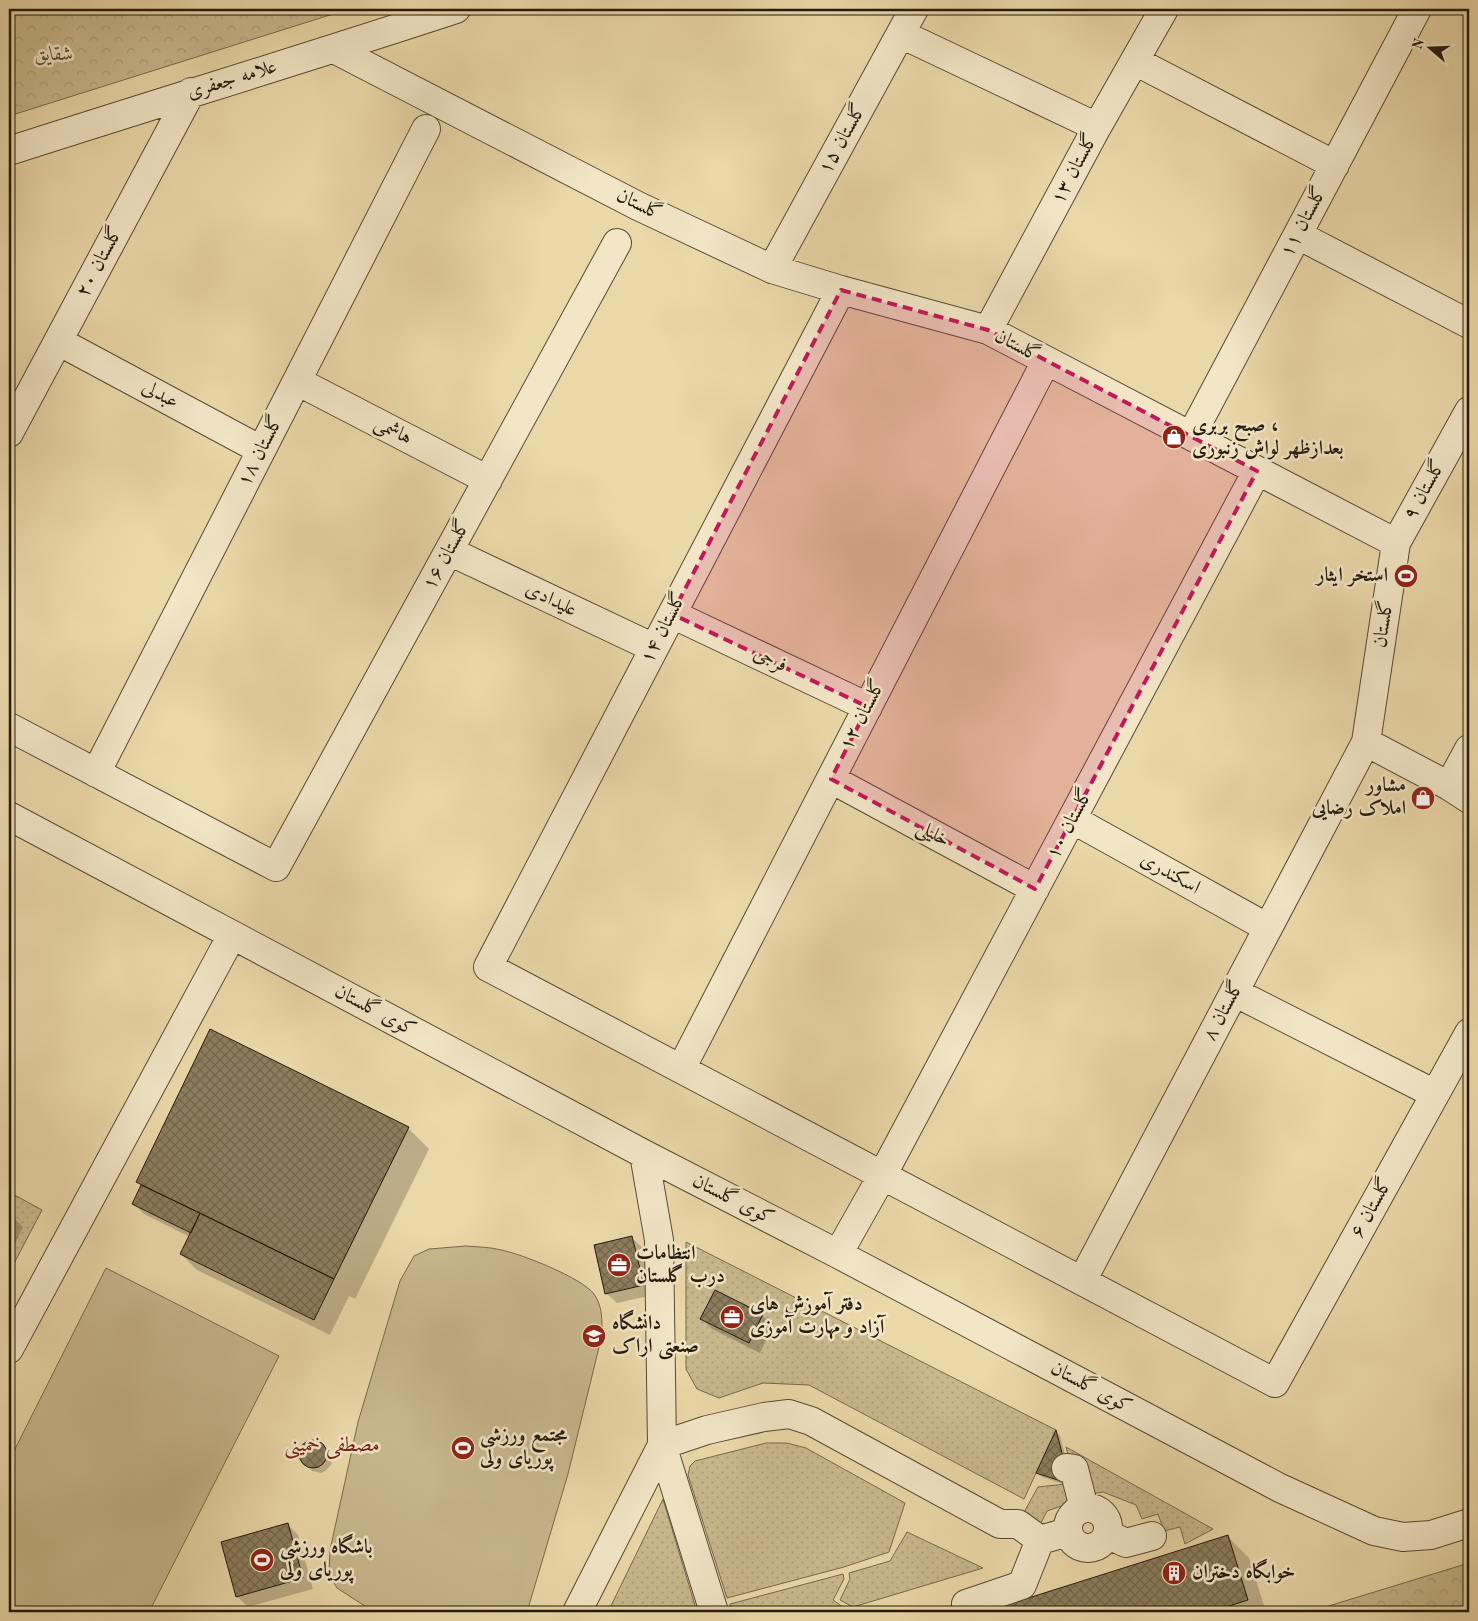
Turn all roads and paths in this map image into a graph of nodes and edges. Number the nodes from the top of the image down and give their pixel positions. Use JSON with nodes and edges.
{"nodes":[{"id":1,"x":456,"y":9,"type":"edge"},
{"id":2,"x":914,"y":9,"type":"edge"},
{"id":3,"x":1164,"y":9,"type":"edge"},
{"id":4,"x":1417,"y":9,"type":"edge"},
{"id":5,"x":901,"y":34,"type":"junction"},
{"id":6,"x":334,"y":49,"type":"junction"},
{"id":7,"x":1135,"y":61,"type":"junction"},
{"id":8,"x":191,"y":92,"type":"junction"},
{"id":9,"x":1097,"y":127,"type":"junction"},
{"id":10,"x":426,"y":128,"type":"dead end"},
{"id":11,"x":9,"y":151,"type":"edge"},
{"id":12,"x":1335,"y":164,"type":"junction"},
{"id":13,"x":1298,"y":234,"type":"junction"},
{"id":14,"x":617,"y":243,"type":"dead end"},
{"id":15,"x":772,"y":269,"type":"junction"},
{"id":16,"x":841,"y":290,"type":"junction"},
{"id":17,"x":1469,"y":324,"type":"edge"},
{"id":18,"x":988,"y":330,"type":"junction"},
{"id":19,"x":58,"y":341,"type":"junction"},
{"id":20,"x":1046,"y":361,"type":"junction"},
{"id":21,"x":297,"y":381,"type":"junction"},
{"id":22,"x":1469,"y":412,"type":"edge"},
{"id":23,"x":9,"y":432,"type":"edge"},
{"id":24,"x":1191,"y":436,"type":"junction"},
{"id":25,"x":262,"y":450,"type":"junction"},
{"id":26,"x":1257,"y":471,"type":"junction"},
{"id":27,"x":488,"y":480,"type":"junction"},
{"id":28,"x":1396,"y":543,"type":"junction"},
{"id":29,"x":449,"y":551,"type":"junction"},
{"id":30,"x":672,"y":614,"type":"junction"},
{"id":31,"x":654,"y":648,"type":"junction"},
{"id":32,"x":868,"y":707,"type":"junction"},
{"id":33,"x":9,"y":726,"type":"edge"},
{"id":34,"x":1366,"y":742,"type":"junction"},
{"id":35,"x":1469,"y":749,"type":"edge"},
{"id":36,"x":96,"y":772,"type":"junction"},
{"id":37,"x":831,"y":779,"type":"junction"},
{"id":38,"x":1459,"y":792,"type":"edge"},
{"id":39,"x":9,"y":816,"type":"edge"},
{"id":40,"x":1072,"y":819,"type":"junction"},
{"id":41,"x":1035,"y":889,"type":"junction"},
{"id":42,"x":1268,"y":928,"type":"junction"},
{"id":43,"x":232,"y":934,"type":"junction"},
{"id":44,"x":1234,"y":992,"type":"junction"},
{"id":45,"x":1467,"y":1041,"type":"edge"},
{"id":46,"x":681,"y":1069,"type":"junction"},
{"id":47,"x":1435,"y":1094,"type":"junction"},
{"id":48,"x":644,"y":1154,"type":"junction"},
{"id":49,"x":882,"y":1176,"type":"junction"},
{"id":50,"x":838,"y":1254,"type":"junction"},
{"id":51,"x":1082,"y":1281,"type":"junction"},
{"id":52,"x":9,"y":1349,"type":"edge"},
{"id":53,"x":662,"y":1445,"type":"junction"},
{"id":54,"x":1066,"y":1468,"type":"dead end"},
{"id":55,"x":1084,"y":1508,"type":"junction"},
{"id":56,"x":1469,"y":1523,"type":"edge"},
{"id":57,"x":1068,"y":1532,"type":"junction"},
{"id":58,"x":1107,"y":1534,"type":"junction"},
{"id":59,"x":1152,"y":1536,"type":"dead end"},
{"id":60,"x":1040,"y":1540,"type":"junction"},
{"id":61,"x":966,"y":1604,"type":"dead end"},
{"id":62,"x":577,"y":1612,"type":"edge"},
{"id":63,"x":714,"y":1612,"type":"edge"}],
"edges":[{"from":1,"to":6,"type":"street","name":"علامه جعفری"},
{"from":2,"to":5,"type":"street","name":"گلستان ۱۵"},
{"from":3,"to":7,"type":"street","name":"گلستان ۱۳"},
{"from":4,"to":12,"type":"street","name":"گلستان ۱۱"},
{"from":5,"to":9,"type":"street"},
{"from":5,"to":15,"type":"street","name":"گلستان ۱۵"},
{"from":6,"to":8,"type":"street","name":"علامه جعفری"},
{"from":6,"to":15,"type":"street","name":"گلستان"},
{"from":7,"to":9,"type":"street","name":"گلستان ۱۳"},
{"from":7,"to":12,"type":"street"},
{"from":8,"to":11,"type":"street","name":"علامه جعفری"},
{"from":8,"to":19,"type":"street","name":"گلستان ۲۰"},
{"from":9,"to":18,"type":"street","name":"گلستان ۱۳"},
{"from":10,"to":21,"type":"street","name":"گلستان ۱۸"},
{"from":12,"to":13,"type":"street","name":"گلستان ۱۱"},
{"from":13,"to":17,"type":"street"},
{"from":13,"to":24,"type":"street","name":"گلستان ۱۱"},
{"from":14,"to":27,"type":"street","name":"گلستان ۱۶"},
{"from":15,"to":16,"type":"street","name":"گلستان"},
{"from":16,"to":18,"type":"street","name":"گلستان"},
{"from":16,"to":30,"type":"street","name":"گلستان ۱۴"},
{"from":18,"to":20,"type":"street","name":"گلستان"},
{"from":19,"to":23,"type":"street","name":"گلستان ۲۰"},
{"from":19,"to":25,"type":"street","name":"عبدلی"},
{"from":20,"to":24,"type":"street","name":"گلستان"},
{"from":20,"to":32,"type":"street","name":"گلستان ۱۲"},
{"from":21,"to":25,"type":"street","name":"گلستان ۱۸"},
{"from":21,"to":27,"type":"street","name":"هاشمی"},
{"from":22,"to":28,"type":"street","name":"گلستان ۹"},
{"from":24,"to":26,"type":"street","name":"گلستان"},
{"from":25,"to":36,"type":"street","name":"گلستان ۱۸"},
{"from":26,"to":28,"type":"street","name":"گلستان"},
{"from":26,"to":40,"type":"street","name":"گلستان ۱۰"},
{"from":27,"to":29,"type":"street","name":"گلستان ۱۶"},
{"from":28,"to":34,"type":"street","name":"گلستان"},
{"from":29,"to":31,"type":"street","name":"علیدادی"},
{"from":29,"to":36,"type":"street","name":"گلستان ۱۶"},
{"from":30,"to":31,"type":"street","name":"گلستان ۱۴"},
{"from":30,"to":32,"type":"street","name":"فرجی"},
{"from":31,"to":46,"type":"street","name":"گلستان ۱۴"},
{"from":32,"to":37,"type":"street","name":"گلستان ۱۲"},
{"from":33,"to":36,"type":"street"},
{"from":34,"to":38,"type":"street"},
{"from":34,"to":42,"type":"street","name":"گلستان ۸"},
{"from":35,"to":38,"type":"street"},
{"from":37,"to":41,"type":"street","name":"خلیلی"},
{"from":37,"to":46,"type":"street","name":"گلستان ۱۲"},
{"from":39,"to":43,"type":"street","name":"کوی گلستان"},
{"from":40,"to":41,"type":"street","name":"گلستان ۱۰"},
{"from":40,"to":42,"type":"street","name":"اسکندری"},
{"from":41,"to":49,"type":"street","name":"گلستان ۱۰"},
{"from":42,"to":44,"type":"street","name":"گلستان ۸"},
{"from":43,"to":48,"type":"street","name":"کوی گلستان"},
{"from":43,"to":52,"type":"street"},
{"from":44,"to":47,"type":"street"},
{"from":44,"to":51,"type":"street","name":"گلستان ۸"},
{"from":45,"to":47,"type":"street","name":"گلستان ۶"},
{"from":46,"to":49,"type":"street"},
{"from":47,"to":51,"type":"street","name":"گلستان ۶"},
{"from":48,"to":50,"type":"street","name":"کوی گلستان"},
{"from":48,"to":53,"type":"street"},
{"from":49,"to":50,"type":"street","name":"گلستان ۱۰"},
{"from":49,"to":51,"type":"street"},
{"from":50,"to":56,"type":"street","name":"کوی گلستان"},
{"from":53,"to":60,"type":"street"},
{"from":53,"to":62,"type":"street"},
{"from":53,"to":63,"type":"street"},
{"from":54,"to":55,"type":"street"},
{"from":55,"to":57,"type":"street"},
{"from":55,"to":58,"type":"street"},
{"from":57,"to":58,"type":"street"},
{"from":57,"to":60,"type":"street"},
{"from":58,"to":59,"type":"street"},
{"from":60,"to":61,"type":"street"}]}
